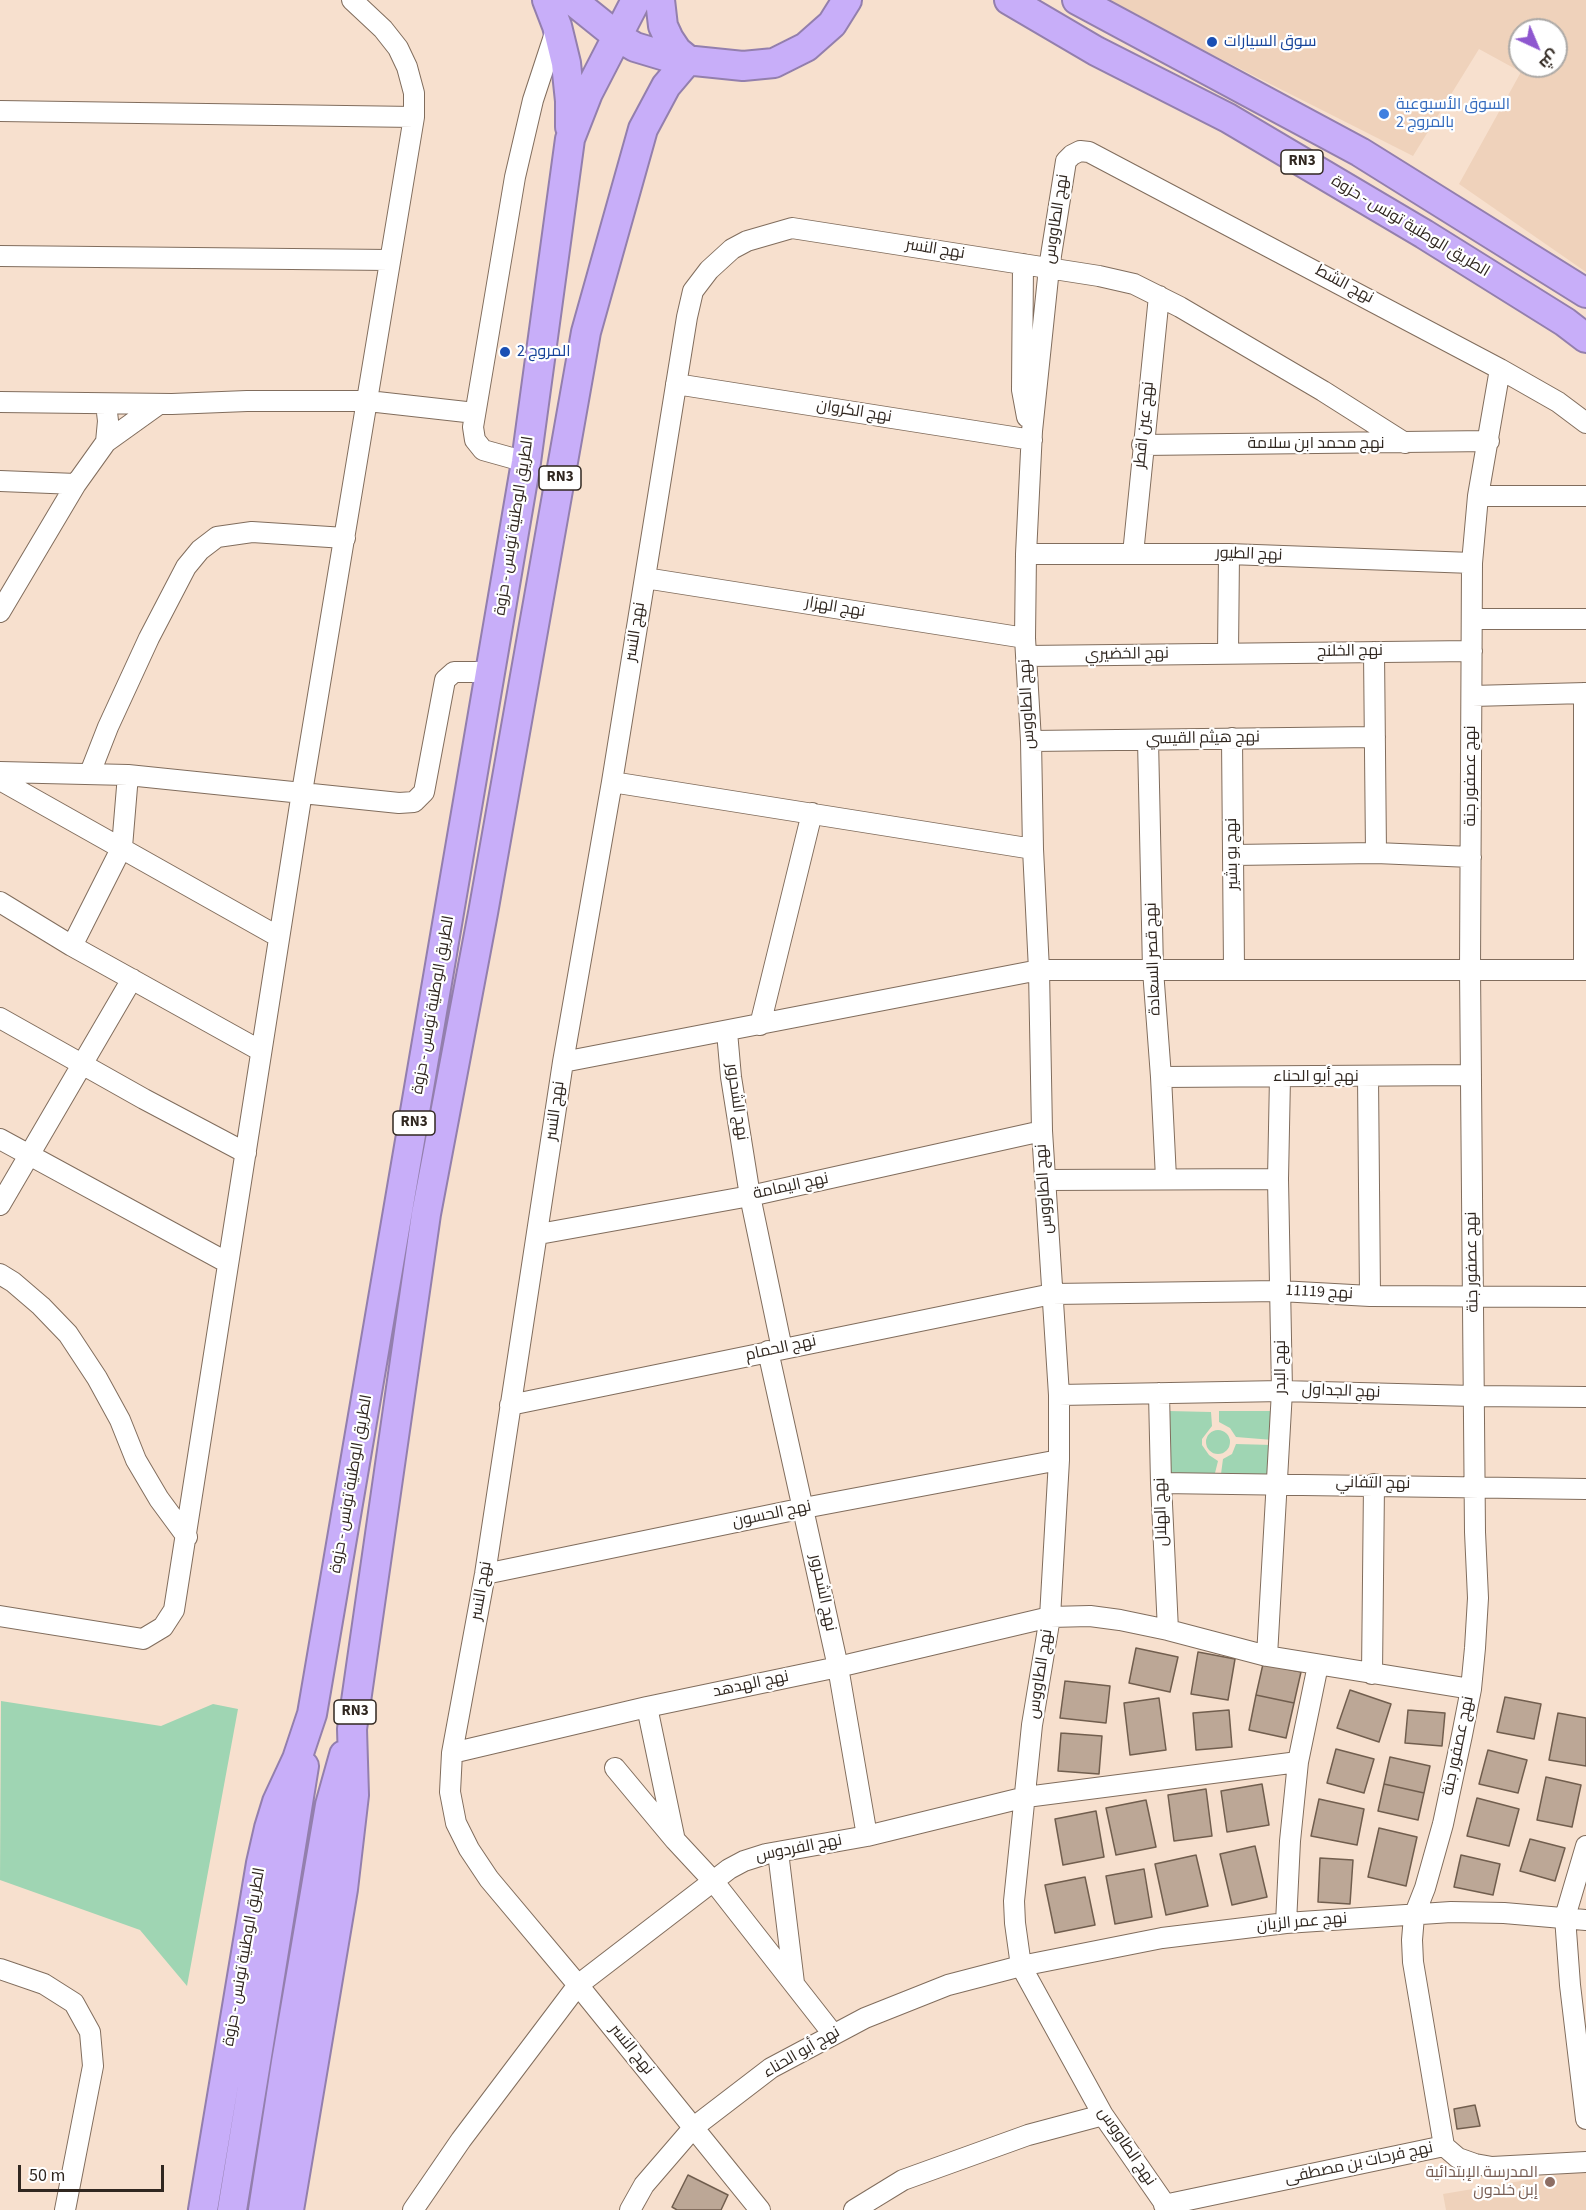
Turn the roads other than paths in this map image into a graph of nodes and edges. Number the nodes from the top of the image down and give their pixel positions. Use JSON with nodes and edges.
{"nodes":[{"id":1,"x":352,"y":0,"type":"edge"},
{"id":2,"x":572,"y":0,"type":"edge"},
{"id":3,"x":636,"y":0,"type":"edge"},
{"id":4,"x":660,"y":0,"type":"edge"},
{"id":5,"x":847,"y":0,"type":"edge"},
{"id":6,"x":1009,"y":0,"type":"edge"},
{"id":7,"x":1077,"y":0,"type":"edge"},
{"id":8,"x":552,"y":13,"type":"edge"},
{"id":9,"x":618,"y":37,"type":"junction"},
{"id":10,"x":688,"y":60,"type":"junction"},
{"id":11,"x":0,"y":111,"type":"edge"},
{"id":12,"x":414,"y":117,"type":"junction"},
{"id":13,"x":570,"y":139,"type":"junction"},
{"id":14,"x":1097,"y":156,"type":"joint"},
{"id":15,"x":0,"y":256,"type":"edge"},
{"id":16,"x":389,"y":260,"type":"junction"},
{"id":17,"x":1023,"y":264,"type":"junction"},
{"id":18,"x":1050,"y":268,"type":"junction"},
{"id":19,"x":1586,"y":293,"type":"edge"},
{"id":20,"x":1159,"y":296,"type":"junction"},
{"id":21,"x":1586,"y":338,"type":"edge"},
{"id":22,"x":1500,"y":369,"type":"junction"},
{"id":23,"x":676,"y":384,"type":"junction"},
{"id":24,"x":368,"y":401,"type":"junction"},
{"id":25,"x":0,"y":402,"type":"edge"},
{"id":26,"x":106,"y":404,"type":"junction"},
{"id":27,"x":159,"y":404,"type":"junction"},
{"id":28,"x":474,"y":413,"type":"junction"},
{"id":29,"x":1586,"y":423,"type":"edge"},
{"id":30,"x":1032,"y":435,"type":"junction"},
{"id":31,"x":1489,"y":441,"type":"junction"},
{"id":32,"x":106,"y":442,"type":"junction"},
{"id":33,"x":1405,"y":443,"type":"junction"},
{"id":34,"x":1142,"y":445,"type":"junction"},
{"id":35,"x":526,"y":462,"type":"junction"},
{"id":36,"x":0,"y":482,"type":"edge"},
{"id":37,"x":76,"y":484,"type":"junction"},
{"id":38,"x":1478,"y":496,"type":"junction"},
{"id":39,"x":1586,"y":496,"type":"edge"},
{"id":40,"x":345,"y":538,"type":"junction"},
{"id":41,"x":1026,"y":554,"type":"junction"},
{"id":42,"x":1132,"y":554,"type":"junction"},
{"id":43,"x":1229,"y":554,"type":"junction"},
{"id":44,"x":1472,"y":563,"type":"junction"},
{"id":45,"x":645,"y":578,"type":"junction"},
{"id":46,"x":0,"y":612,"type":"edge"},
{"id":47,"x":1472,"y":619,"type":"junction"},
{"id":48,"x":1586,"y":619,"type":"edge"},
{"id":49,"x":1025,"y":647,"type":"junction"},
{"id":50,"x":1472,"y":651,"type":"junction"},
{"id":51,"x":1374,"y":652,"type":"junction"},
{"id":52,"x":1228,"y":654,"type":"junction"},
{"id":53,"x":491,"y":672,"type":"junction"},
{"id":54,"x":1585,"y":693,"type":"edge"},
{"id":55,"x":1472,"y":696,"type":"junction"},
{"id":56,"x":1375,"y":737,"type":"junction"},
{"id":57,"x":1232,"y":738,"type":"junction"},
{"id":58,"x":1148,"y":740,"type":"junction"},
{"id":59,"x":1031,"y":741,"type":"junction"},
{"id":60,"x":0,"y":772,"type":"edge"},
{"id":61,"x":90,"y":773,"type":"junction"},
{"id":62,"x":128,"y":775,"type":"junction"},
{"id":63,"x":0,"y":780,"type":"edge"},
{"id":64,"x":612,"y":782,"type":"junction"},
{"id":65,"x":302,"y":792,"type":"junction"},
{"id":66,"x":812,"y":813,"type":"junction"},
{"id":67,"x":122,"y":847,"type":"junction"},
{"id":68,"x":1033,"y":849,"type":"junction"},
{"id":69,"x":1376,"y":853,"type":"junction"},
{"id":70,"x":1233,"y":855,"type":"junction"},
{"id":71,"x":1471,"y":857,"type":"junction"},
{"id":72,"x":0,"y":902,"type":"edge"},
{"id":73,"x":279,"y":937,"type":"junction"},
{"id":74,"x":72,"y":946,"type":"junction"},
{"id":75,"x":1234,"y":969,"type":"junction"},
{"id":76,"x":1470,"y":969,"type":"junction"},
{"id":77,"x":1039,"y":970,"type":"junction"},
{"id":78,"x":1153,"y":970,"type":"junction"},
{"id":79,"x":1585,"y":970,"type":"edge"},
{"id":80,"x":132,"y":979,"type":"junction"},
{"id":81,"x":0,"y":1018,"type":"edge"},
{"id":82,"x":760,"y":1025,"type":"junction"},
{"id":83,"x":727,"y":1032,"type":"junction"},
{"id":84,"x":261,"y":1052,"type":"junction"},
{"id":85,"x":564,"y":1062,"type":"junction"},
{"id":86,"x":82,"y":1065,"type":"junction"},
{"id":87,"x":1470,"y":1075,"type":"junction"},
{"id":88,"x":1368,"y":1076,"type":"junction"},
{"id":89,"x":1161,"y":1077,"type":"junction"},
{"id":90,"x":1280,"y":1077,"type":"junction"},
{"id":91,"x":1042,"y":1131,"type":"junction"},
{"id":92,"x":0,"y":1139,"type":"edge"},
{"id":93,"x":246,"y":1153,"type":"junction"},
{"id":94,"x":29,"y":1155,"type":"junction"},
{"id":95,"x":1166,"y":1178,"type":"junction"},
{"id":96,"x":1278,"y":1179,"type":"junction"},
{"id":97,"x":1045,"y":1180,"type":"junction"},
{"id":98,"x":750,"y":1196,"type":"junction"},
{"id":99,"x":0,"y":1205,"type":"edge"},
{"id":100,"x":538,"y":1234,"type":"junction"},
{"id":101,"x":228,"y":1263,"type":"junction"},
{"id":102,"x":0,"y":1274,"type":"edge"},
{"id":103,"x":1280,"y":1291,"type":"junction"},
{"id":104,"x":1052,"y":1294,"type":"junction"},
{"id":105,"x":1370,"y":1296,"type":"junction"},
{"id":106,"x":1473,"y":1297,"type":"junction"},
{"id":107,"x":1586,"y":1297,"type":"edge"},
{"id":108,"x":775,"y":1350,"type":"junction"},
{"id":109,"x":1282,"y":1390,"type":"junction"},
{"id":110,"x":1160,"y":1393,"type":"junction"},
{"id":111,"x":1059,"y":1395,"type":"junction"},
{"id":112,"x":1474,"y":1396,"type":"junction"},
{"id":113,"x":1586,"y":1397,"type":"edge"},
{"id":114,"x":510,"y":1406,"type":"junction"},
{"id":115,"x":1059,"y":1460,"type":"junction"},
{"id":116,"x":1161,"y":1483,"type":"junction"},
{"id":117,"x":1278,"y":1483,"type":"junction"},
{"id":118,"x":1374,"y":1484,"type":"junction"},
{"id":119,"x":1476,"y":1485,"type":"junction"},
{"id":120,"x":1586,"y":1489,"type":"edge"},
{"id":121,"x":804,"y":1508,"type":"junction"},
{"id":122,"x":187,"y":1537,"type":"junction"},
{"id":123,"x":485,"y":1574,"type":"junction"},
{"id":124,"x":0,"y":1616,"type":"edge"},
{"id":125,"x":1050,"y":1617,"type":"junction"},
{"id":126,"x":1168,"y":1629,"type":"junction"},
{"id":127,"x":1268,"y":1656,"type":"junction"},
{"id":128,"x":1318,"y":1665,"type":"junction"},
{"id":129,"x":838,"y":1667,"type":"junction"},
{"id":130,"x":1372,"y":1674,"type":"junction"},
{"id":131,"x":1471,"y":1689,"type":"junction"},
{"id":132,"x":647,"y":1707,"type":"junction"},
{"id":133,"x":312,"y":1714,"type":"junction"},
{"id":134,"x":352,"y":1729,"type":"junction"},
{"id":135,"x":452,"y":1753,"type":"junction"},
{"id":136,"x":1298,"y":1762,"type":"junction"},
{"id":137,"x":615,"y":1768,"type":"dead end"},
{"id":138,"x":1026,"y":1797,"type":"junction"},
{"id":139,"x":867,"y":1836,"type":"junction"},
{"id":140,"x":675,"y":1840,"type":"junction"},
{"id":141,"x":1586,"y":1846,"type":"edge"},
{"id":142,"x":778,"y":1852,"type":"junction"},
{"id":143,"x":714,"y":1882,"type":"junction"},
{"id":144,"x":1414,"y":1916,"type":"junction"},
{"id":145,"x":1565,"y":1917,"type":"junction"},
{"id":146,"x":1586,"y":1920,"type":"edge"},
{"id":147,"x":1286,"y":1923,"type":"junction"},
{"id":148,"x":1021,"y":1966,"type":"junction"},
{"id":149,"x":0,"y":1969,"type":"edge"},
{"id":150,"x":794,"y":1984,"type":"junction"},
{"id":151,"x":578,"y":1985,"type":"junction"},
{"id":152,"x":833,"y":2034,"type":"junction"},
{"id":153,"x":1585,"y":2112,"type":"edge"},
{"id":154,"x":1103,"y":2115,"type":"junction"},
{"id":155,"x":694,"y":2127,"type":"junction"},
{"id":156,"x":1444,"y":2146,"type":"junction"},
{"id":157,"x":1586,"y":2162,"type":"edge"},
{"id":158,"x":1167,"y":2207,"type":"edge"},
{"id":159,"x":65,"y":2210,"type":"edge"},
{"id":160,"x":202,"y":2210,"type":"edge"},
{"id":161,"x":232,"y":2210,"type":"edge"},
{"id":162,"x":262,"y":2210,"type":"edge"},
{"id":163,"x":289,"y":2210,"type":"edge"},
{"id":164,"x":413,"y":2210,"type":"edge"},
{"id":165,"x":630,"y":2210,"type":"edge"},
{"id":166,"x":760,"y":2210,"type":"edge"},
{"id":167,"x":854,"y":2210,"type":"edge"}],
"edges":[{"from":1,"to":12,"type":"street"},
{"from":2,"to":9,"type":"highway"},
{"from":3,"to":9,"type":"highway","number":"RN3"},
{"from":4,"to":10,"type":"highway"},
{"from":5,"to":10,"type":"highway"},
{"from":6,"to":21,"type":"highway","name":"الطريق الوطنية تونس - حزوة","number":"RN3"},
{"from":7,"to":19,"type":"highway","number":"RN3"},
{"from":8,"to":13,"type":"highway"},
{"from":8,"to":28,"type":"street"},
{"from":9,"to":10,"type":"highway"},
{"from":9,"to":13,"type":"highway","name":"الطريق الوطنية تونس - حزوة","number":"RN3"},
{"from":10,"to":134,"type":"highway","name":"الطريق الوطنية تونس - حزوة","number":"RN3"},
{"from":11,"to":12,"type":"street"},
{"from":12,"to":16,"type":"street"},
{"from":13,"to":35,"type":"highway","name":"الطريق الوطنية تونس - حزوة","number":"RN3"},
{"from":14,"to":18,"type":"street","name":"نهج الطاووس"},
{"from":14,"to":22,"type":"street","name":"نهج الشط"},
{"from":15,"to":16,"type":"street"},
{"from":16,"to":24,"type":"street"},
{"from":17,"to":18,"type":"street","name":"نهج النسر"},
{"from":17,"to":23,"type":"street","name":"نهج النسر"},
{"from":17,"to":30,"type":"street"},
{"from":18,"to":20,"type":"street","name":"نهج النسر"},
{"from":18,"to":30,"type":"street","name":"نهج الطاووس"},
{"from":20,"to":33,"type":"street","name":"نهج النسر"},
{"from":20,"to":34,"type":"street","name":"نهج عين اقطر"},
{"from":22,"to":29,"type":"street","name":"نهج الشط"},
{"from":22,"to":31,"type":"street","name":"نهج عصفور جنة"},
{"from":23,"to":30,"type":"street","name":"نهج الكروان"},
{"from":23,"to":45,"type":"street","name":"نهج النسر"},
{"from":24,"to":27,"type":"street"},
{"from":24,"to":28,"type":"street"},
{"from":24,"to":40,"type":"street"},
{"from":25,"to":26,"type":"street"},
{"from":26,"to":27,"type":"street"},
{"from":26,"to":32,"type":"street"},
{"from":27,"to":32,"type":"street"},
{"from":28,"to":35,"type":"street"},
{"from":30,"to":41,"type":"street","name":"نهج الطاووس"},
{"from":31,"to":33,"type":"street","name":"نهج محمد ابن سلامة"},
{"from":31,"to":38,"type":"street","name":"نهج عصفور جنة"},
{"from":32,"to":37,"type":"street"},
{"from":33,"to":34,"type":"street","name":"نهج محمد ابن سلامة"},
{"from":34,"to":42,"type":"street","name":"نهج عين اقطر"},
{"from":35,"to":53,"type":"highway","name":"الطريق الوطنية تونس - حزوة","number":"RN3"},
{"from":36,"to":37,"type":"street"},
{"from":37,"to":46,"type":"street"},
{"from":38,"to":39,"type":"street"},
{"from":38,"to":44,"type":"street","name":"نهج عصفور جنة"},
{"from":40,"to":61,"type":"street"},
{"from":40,"to":65,"type":"street"},
{"from":41,"to":42,"type":"street","name":"نهج الطيور"},
{"from":41,"to":49,"type":"street","name":"نهج الطاووس"},
{"from":42,"to":43,"type":"street","name":"نهج الطيور"},
{"from":43,"to":44,"type":"street","name":"نهج الطيور"},
{"from":43,"to":52,"type":"street"},
{"from":44,"to":47,"type":"street","name":"نهج عصفور جنة"},
{"from":45,"to":49,"type":"street","name":"نهج الهزار"},
{"from":45,"to":64,"type":"street","name":"نهج النسر"},
{"from":47,"to":48,"type":"street"},
{"from":47,"to":50,"type":"street","name":"نهج عصفور جنة"},
{"from":49,"to":52,"type":"street","name":"نهج الخضيري"},
{"from":49,"to":59,"type":"street","name":"نهج الطاووس"},
{"from":50,"to":51,"type":"street","name":"نهج الخلنج"},
{"from":50,"to":55,"type":"street","name":"نهج عصفور جنة"},
{"from":51,"to":52,"type":"street","name":"نهج الخلنج"},
{"from":51,"to":56,"type":"street"},
{"from":53,"to":65,"type":"street"},
{"from":53,"to":133,"type":"highway","name":"الطريق الوطنية تونس - حزوة","number":"RN3"},
{"from":54,"to":55,"type":"street"},
{"from":54,"to":79,"type":"street"},
{"from":55,"to":71,"type":"street","name":"نهج عصفور جنة"},
{"from":56,"to":57,"type":"street","name":"نهج هيثم القيسي"},
{"from":56,"to":69,"type":"street"},
{"from":57,"to":58,"type":"street","name":"نهج هيثم القيسي"},
{"from":57,"to":70,"type":"street","name":"نهج بو بشير"},
{"from":58,"to":59,"type":"street","name":"نهج هيثم القيسي"},
{"from":58,"to":78,"type":"street","name":"نهج قصر السعادة"},
{"from":59,"to":68,"type":"street","name":"نهج الطاووس"},
{"from":60,"to":61,"type":"street"},
{"from":61,"to":62,"type":"street"},
{"from":62,"to":65,"type":"street"},
{"from":62,"to":67,"type":"street"},
{"from":63,"to":67,"type":"street"},
{"from":64,"to":66,"type":"street"},
{"from":64,"to":85,"type":"street","name":"نهج النسر"},
{"from":65,"to":73,"type":"street"},
{"from":66,"to":68,"type":"street"},
{"from":66,"to":82,"type":"street"},
{"from":67,"to":73,"type":"street"},
{"from":67,"to":74,"type":"street"},
{"from":68,"to":77,"type":"street","name":"نهج الطاووس"},
{"from":69,"to":70,"type":"street"},
{"from":69,"to":71,"type":"street"},
{"from":70,"to":75,"type":"street","name":"نهج بو بشير"},
{"from":71,"to":76,"type":"street","name":"نهج عصفور جنة"},
{"from":72,"to":74,"type":"street"},
{"from":73,"to":84,"type":"street"},
{"from":74,"to":80,"type":"street"},
{"from":75,"to":76,"type":"street"},
{"from":75,"to":78,"type":"street"},
{"from":76,"to":79,"type":"street"},
{"from":76,"to":87,"type":"street","name":"نهج عصفور جنة"},
{"from":77,"to":78,"type":"street"},
{"from":77,"to":82,"type":"street"},
{"from":77,"to":91,"type":"street","name":"نهج الطاووس"},
{"from":78,"to":89,"type":"street","name":"نهج قصر السعادة"},
{"from":80,"to":84,"type":"street"},
{"from":80,"to":86,"type":"street"},
{"from":81,"to":86,"type":"street"},
{"from":82,"to":83,"type":"street"},
{"from":83,"to":85,"type":"street"},
{"from":83,"to":98,"type":"street","name":"نهج الشحرور"},
{"from":84,"to":93,"type":"street"},
{"from":85,"to":100,"type":"street","name":"نهج النسر"},
{"from":86,"to":93,"type":"street"},
{"from":86,"to":94,"type":"street"},
{"from":87,"to":88,"type":"street","name":"نهج أبو الحناء"},
{"from":87,"to":106,"type":"street","name":"نهج عصفور جنة"},
{"from":88,"to":90,"type":"street","name":"نهج أبو الحناء"},
{"from":88,"to":105,"type":"street"},
{"from":89,"to":90,"type":"street","name":"نهج أبو الحناء"},
{"from":89,"to":95,"type":"street","name":"نهج قصر السعادة"},
{"from":90,"to":96,"type":"street","name":"نهج البدر"},
{"from":91,"to":97,"type":"street","name":"نهج الطاووس"},
{"from":91,"to":98,"type":"street","name":"نهج اليمامة"},
{"from":92,"to":94,"type":"street"},
{"from":93,"to":101,"type":"street"},
{"from":94,"to":99,"type":"street"},
{"from":94,"to":101,"type":"street"},
{"from":95,"to":96,"type":"street"},
{"from":95,"to":97,"type":"street"},
{"from":96,"to":103,"type":"street","name":"نهج البدر"},
{"from":97,"to":104,"type":"street","name":"نهج الطاووس"},
{"from":98,"to":100,"type":"street","name":"نهج اليمامة"},
{"from":98,"to":108,"type":"street","name":"نهج الشحرور"},
{"from":100,"to":114,"type":"street","name":"نهج النسر"},
{"from":101,"to":122,"type":"street"},
{"from":102,"to":122,"type":"street"},
{"from":103,"to":104,"type":"street","name":"نهج 11119"},
{"from":103,"to":105,"type":"street","name":"نهج 11119"},
{"from":103,"to":109,"type":"street","name":"نهج البدر"},
{"from":104,"to":108,"type":"street","name":"نهج الحمام"},
{"from":104,"to":111,"type":"street","name":"نهج الطاووس"},
{"from":105,"to":106,"type":"street","name":"نهج 11119"},
{"from":106,"to":107,"type":"street","name":"نهج 11119"},
{"from":106,"to":112,"type":"street","name":"نهج عصفور جنة"},
{"from":108,"to":114,"type":"street","name":"نهج الحمام"},
{"from":108,"to":121,"type":"street","name":"نهج الشحرور"},
{"from":109,"to":110,"type":"street","name":"نهج الجداول"},
{"from":109,"to":112,"type":"street","name":"نهج الجداول"},
{"from":109,"to":117,"type":"street","name":"نهج البدر"},
{"from":110,"to":111,"type":"street","name":"نهج الجداول"},
{"from":110,"to":116,"type":"street","name":"نهج الهلال"},
{"from":111,"to":115,"type":"street","name":"نهج الطاووس"},
{"from":112,"to":113,"type":"street","name":"نهج الجداول"},
{"from":112,"to":119,"type":"street","name":"نهج عصفور جنة"},
{"from":114,"to":123,"type":"street","name":"نهج النسر"},
{"from":115,"to":121,"type":"street","name":"نهج الحسون"},
{"from":115,"to":125,"type":"street","name":"نهج الطاووس"},
{"from":116,"to":117,"type":"street","name":"نهج التفاني"},
{"from":116,"to":126,"type":"street","name":"نهج الهلال"},
{"from":117,"to":118,"type":"street","name":"نهج التفاني"},
{"from":117,"to":127,"type":"street","name":"نهج البدر"},
{"from":118,"to":119,"type":"street","name":"نهج التفاني"},
{"from":118,"to":130,"type":"street"},
{"from":119,"to":120,"type":"street","name":"نهج التفاني"},
{"from":119,"to":131,"type":"street","name":"نهج عصفور جنة"},
{"from":121,"to":123,"type":"street","name":"نهج الحسون"},
{"from":121,"to":129,"type":"street","name":"نهج الشحرور"},
{"from":122,"to":124,"type":"street"},
{"from":123,"to":135,"type":"street","name":"نهج النسر"},
{"from":125,"to":126,"type":"street","name":"نهج الهدهد"},
{"from":125,"to":129,"type":"street","name":"نهج الهدهد"},
{"from":125,"to":138,"type":"street","name":"نهج الطاووس"},
{"from":126,"to":127,"type":"street","name":"نهج الهدهد"},
{"from":127,"to":128,"type":"street","name":"نهج الهدهد"},
{"from":128,"to":130,"type":"street","name":"نهج الهدهد"},
{"from":128,"to":136,"type":"street"},
{"from":129,"to":132,"type":"street","name":"نهج الهدهد"},
{"from":129,"to":139,"type":"street","name":"نهج الشحرور"},
{"from":130,"to":131,"type":"street","name":"نهج الهدهد"},
{"from":131,"to":144,"type":"street","name":"نهج عصفور جنة"},
{"from":132,"to":135,"type":"street","name":"نهج الهدهد"},
{"from":132,"to":140,"type":"street"},
{"from":133,"to":160,"type":"highway","name":"الطريق الوطنية تونس - حزوة","number":"RN3"},
{"from":133,"to":161,"type":"highway"},
{"from":134,"to":162,"type":"highway"},
{"from":134,"to":163,"type":"highway","name":"الطريق الوطنية تونس - حزوة","number":"RN3"},
{"from":135,"to":151,"type":"street","name":"نهج النسر"},
{"from":136,"to":138,"type":"street","name":"نهج الفردوس"},
{"from":136,"to":147,"type":"street"},
{"from":137,"to":140,"type":"street"},
{"from":138,"to":139,"type":"street","name":"نهج الفردوس"},
{"from":138,"to":148,"type":"street","name":"نهج الطاووس"},
{"from":139,"to":142,"type":"street","name":"نهج الفردوس"},
{"from":140,"to":143,"type":"street"},
{"from":141,"to":145,"type":"street"},
{"from":142,"to":143,"type":"street","name":"نهج الفردوس"},
{"from":142,"to":150,"type":"street"},
{"from":143,"to":150,"type":"street"},
{"from":143,"to":151,"type":"street","name":"نهج الفردوس"},
{"from":144,"to":145,"type":"street","name":"نهج عمر الزيان"},
{"from":144,"to":147,"type":"street","name":"نهج عمر الزيان"},
{"from":144,"to":156,"type":"street","name":"نهج عصفور جنة"},
{"from":145,"to":146,"type":"street","name":"نهج عمر الزيان"},
{"from":145,"to":153,"type":"street"},
{"from":147,"to":148,"type":"street","name":"نهج عمر الزيان"},
{"from":148,"to":152,"type":"street","name":"نهج أبو الحناء"},
{"from":148,"to":154,"type":"street","name":"نهج الطاووس"},
{"from":149,"to":159,"type":"street"},
{"from":150,"to":152,"type":"street"},
{"from":151,"to":155,"type":"street","name":"نهج النسر"},
{"from":151,"to":164,"type":"street","name":"نهج الفردوس"},
{"from":152,"to":155,"type":"street","name":"نهج أبو الحناء"},
{"from":154,"to":158,"type":"street","name":"نهج الطاووس"},
{"from":154,"to":167,"type":"street"},
{"from":155,"to":165,"type":"street","name":"نهج أبو الحناء"},
{"from":155,"to":166,"type":"street","name":"نهج النسر"},
{"from":156,"to":157,"type":"street","name":"نهج فرحات بن مصطفى"},
{"from":156,"to":158,"type":"street","name":"نهج فرحات بن مصطفى"}]}
